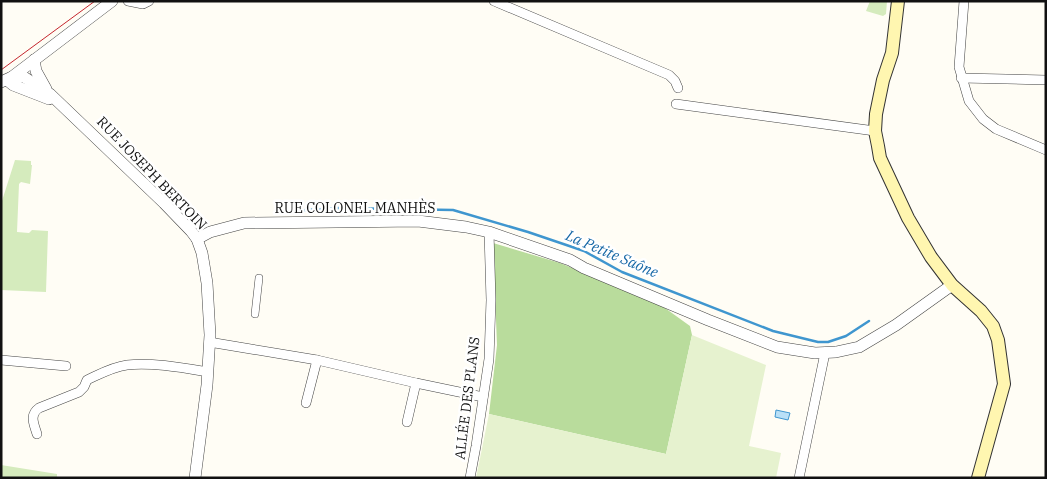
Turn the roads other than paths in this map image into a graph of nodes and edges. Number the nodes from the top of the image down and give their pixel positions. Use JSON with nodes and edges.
{"nodes":[{"id":1,"x":112,"y":1,"type":"edge"},
{"id":2,"x":128,"y":1,"type":"edge"},
{"id":3,"x":149,"y":1,"type":"edge"},
{"id":4,"x":494,"y":1,"type":"edge"},
{"id":5,"x":898,"y":1,"type":"edge"},
{"id":6,"x":964,"y":1,"type":"edge"},
{"id":7,"x":34,"y":60,"type":"junction"},
{"id":8,"x":961,"y":78,"type":"junction"},
{"id":9,"x":7,"y":80,"type":"edge"},
{"id":10,"x":1046,"y":80,"type":"edge"},
{"id":11,"x":678,"y":88,"type":"dead end"},
{"id":12,"x":50,"y":94,"type":"junction"},
{"id":13,"x":676,"y":104,"type":"dead end"},
{"id":14,"x":64,"y":106,"type":"junction"},
{"id":15,"x":876,"y":131,"type":"junction"},
{"id":16,"x":1046,"y":150,"type":"edge"},
{"id":17,"x":489,"y":232,"type":"junction"},
{"id":18,"x":197,"y":239,"type":"junction"},
{"id":19,"x":259,"y":278,"type":"dead end"},
{"id":20,"x":952,"y":285,"type":"junction"},
{"id":21,"x":255,"y":314,"type":"dead end"},
{"id":22,"x":210,"y":342,"type":"junction"},
{"id":23,"x":825,"y":353,"type":"junction"},
{"id":24,"x":1,"y":360,"type":"edge"},
{"id":25,"x":317,"y":360,"type":"junction"},
{"id":26,"x":66,"y":366,"type":"dead end"},
{"id":27,"x":208,"y":372,"type":"junction"},
{"id":28,"x":416,"y":383,"type":"junction"},
{"id":29,"x":483,"y":397,"type":"junction"},
{"id":30,"x":306,"y":403,"type":"dead end"},
{"id":31,"x":407,"y":422,"type":"dead end"},
{"id":32,"x":38,"y":434,"type":"dead end"},
{"id":33,"x":195,"y":478,"type":"edge"},
{"id":34,"x":470,"y":478,"type":"edge"},
{"id":35,"x":799,"y":478,"type":"edge"},
{"id":36,"x":978,"y":478,"type":"edge"}],
"edges":[{"from":1,"to":7,"type":"street"},
{"from":2,"to":3,"type":"street"},
{"from":4,"to":11,"type":"street"},
{"from":5,"to":15,"type":"main road"},
{"from":6,"to":8,"type":"street"},
{"from":7,"to":9,"type":"street"},
{"from":7,"to":12,"type":"street","name":"RUE JOSEPH BERTOIN"},
{"from":8,"to":10,"type":"street"},
{"from":8,"to":16,"type":"street"},
{"from":9,"to":12,"type":"street","name":"RUE JOSEPH BERTOIN"},
{"from":9,"to":14,"type":"street","name":"RUE JOSEPH BERTOIN"},
{"from":12,"to":14,"type":"street","name":"RUE JOSEPH BERTOIN"},
{"from":13,"to":15,"type":"street"},
{"from":14,"to":18,"type":"street","name":"RUE JOSEPH BERTOIN"},
{"from":15,"to":20,"type":"main road"},
{"from":17,"to":18,"type":"street","name":"RUE COLONEL MANHÈS"},
{"from":17,"to":23,"type":"street","name":"RUE COLONEL MANHÈS"},
{"from":17,"to":29,"type":"street","name":"ALLÉE DES PLANS"},
{"from":18,"to":22,"type":"street","name":"RUE JOSEPH BERTOIN"},
{"from":19,"to":21,"type":"street"},
{"from":20,"to":23,"type":"street","name":"RUE COLONEL MANHÈS"},
{"from":20,"to":36,"type":"main road"},
{"from":22,"to":25,"type":"street"},
{"from":22,"to":27,"type":"street","name":"RUE JOSEPH BERTOIN"},
{"from":23,"to":35,"type":"street"},
{"from":24,"to":26,"type":"street"},
{"from":25,"to":28,"type":"street"},
{"from":25,"to":30,"type":"street"},
{"from":27,"to":32,"type":"street"},
{"from":27,"to":33,"type":"street","name":"RUE JOSEPH BERTOIN"},
{"from":28,"to":29,"type":"street"},
{"from":28,"to":31,"type":"street"},
{"from":29,"to":34,"type":"street","name":"ALLÉE DES PLANS"}]}
